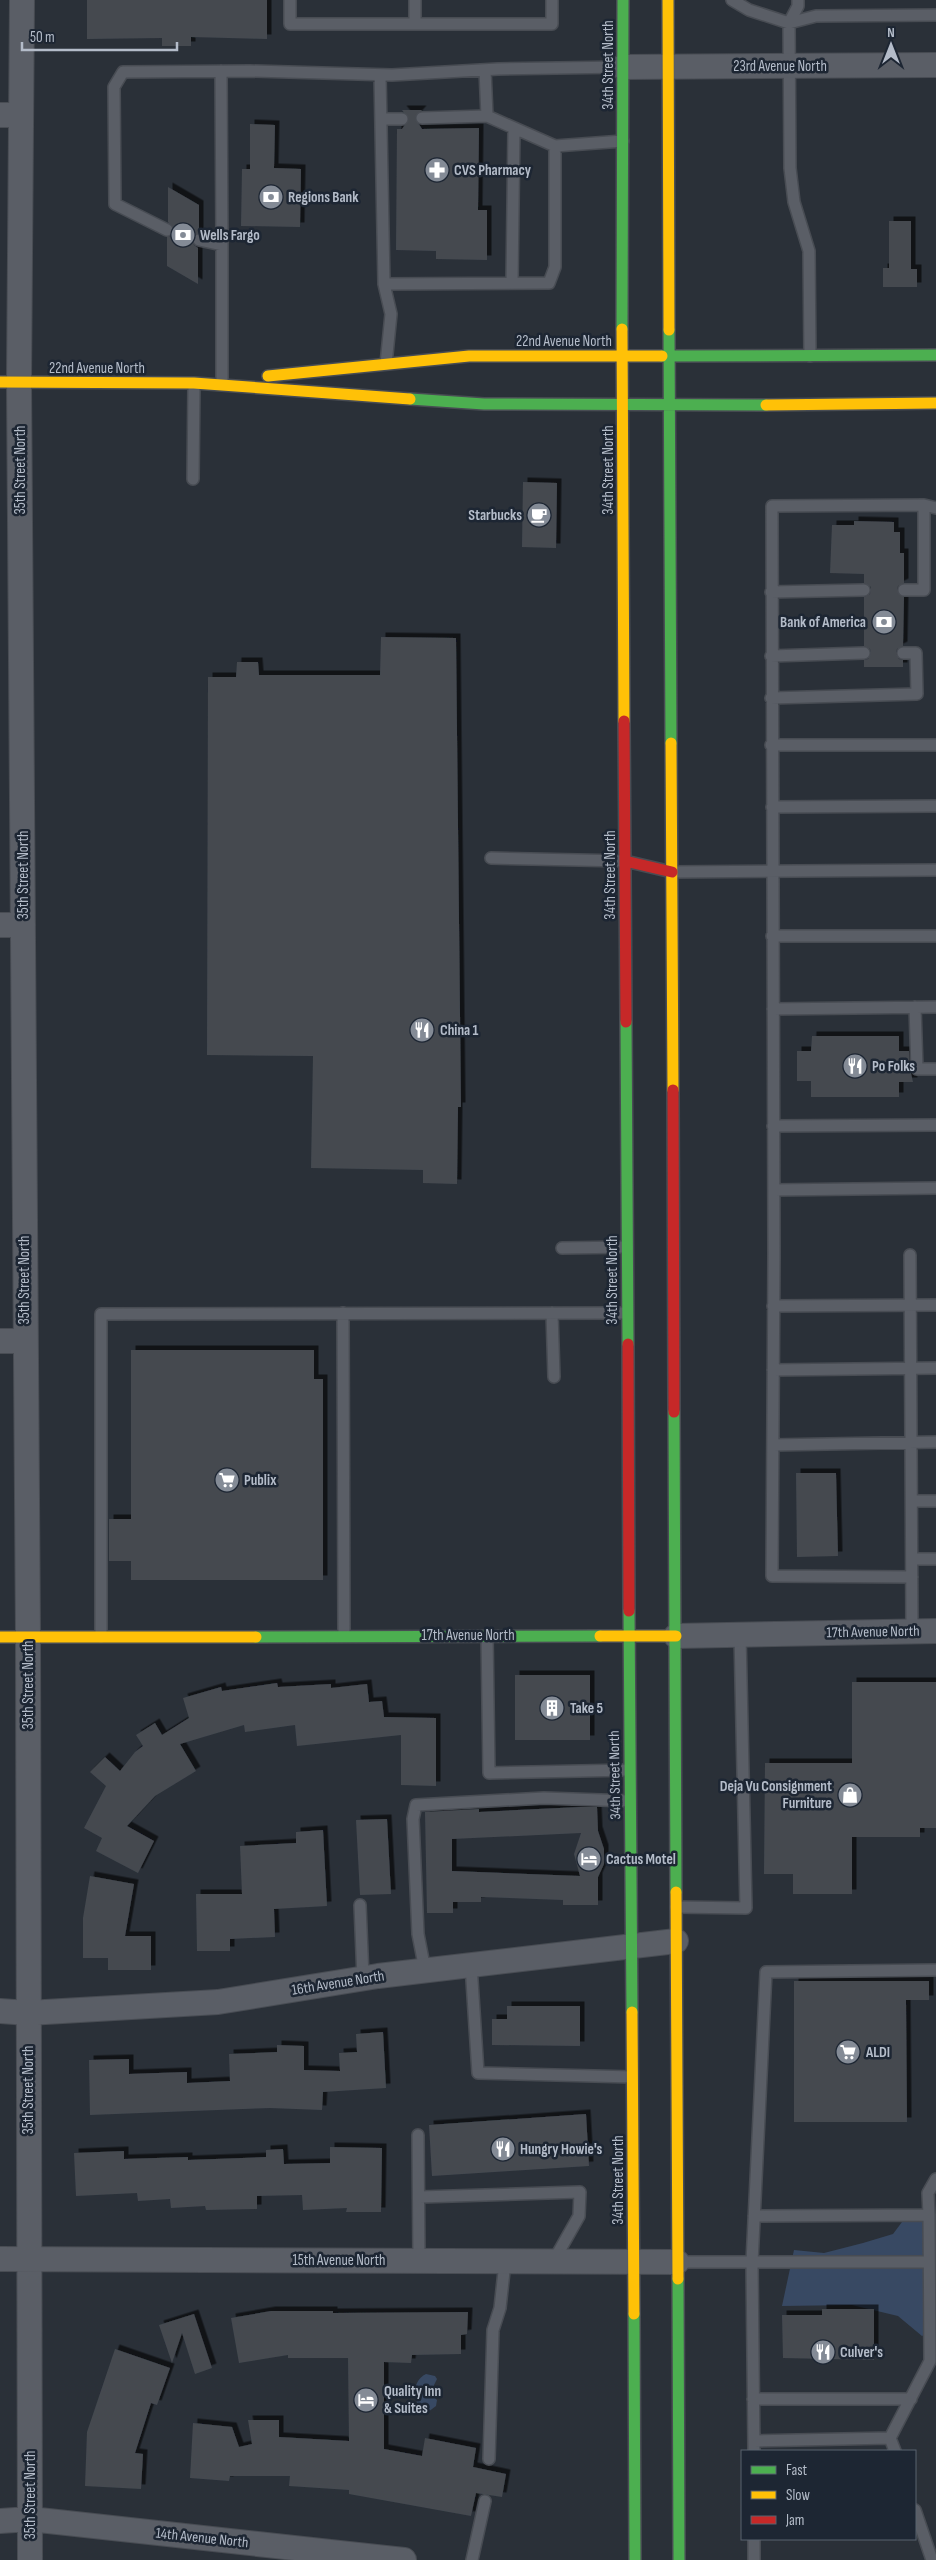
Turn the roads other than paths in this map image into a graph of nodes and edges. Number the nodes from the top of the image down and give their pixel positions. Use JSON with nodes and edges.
{"nodes":[{"id":1,"x":22,"y":0,"type":"edge"},
{"id":2,"x":290,"y":0,"type":"edge"},
{"id":3,"x":415,"y":0,"type":"edge"},
{"id":4,"x":552,"y":0,"type":"edge"},
{"id":5,"x":623,"y":0,"type":"edge"},
{"id":6,"x":668,"y":0,"type":"edge"},
{"id":7,"x":732,"y":0,"type":"edge"},
{"id":8,"x":798,"y":0,"type":"edge"},
{"id":9,"x":936,"y":15,"type":"edge"},
{"id":10,"x":415,"y":23,"type":"junction"},
{"id":11,"x":789,"y":23,"type":"junction"},
{"id":12,"x":936,"y":65,"type":"edge"},
{"id":13,"x":789,"y":66,"type":"junction"},
{"id":14,"x":623,"y":67,"type":"junction"},
{"id":15,"x":668,"y":67,"type":"junction"},
{"id":16,"x":485,"y":70,"type":"junction"},
{"id":17,"x":221,"y":71,"type":"junction"},
{"id":18,"x":380,"y":75,"type":"junction"},
{"id":19,"x":10,"y":115,"type":"edge"},
{"id":20,"x":488,"y":116,"type":"junction"},
{"id":21,"x":422,"y":118,"type":"dead end"},
{"id":22,"x":381,"y":119,"type":"junction"},
{"id":23,"x":402,"y":119,"type":"dead end"},
{"id":24,"x":514,"y":128,"type":"junction"},
{"id":25,"x":623,"y":141,"type":"junction"},
{"id":26,"x":555,"y":146,"type":"junction"},
{"id":27,"x":168,"y":230,"type":"dead end"},
{"id":28,"x":199,"y":240,"type":"dead end"},
{"id":29,"x":222,"y":245,"type":"junction"},
{"id":30,"x":512,"y":283,"type":"junction"},
{"id":31,"x":384,"y":284,"type":"junction"},
{"id":32,"x":936,"y":355,"type":"edge"},
{"id":33,"x":622,"y":356,"type":"junction"},
{"id":34,"x":669,"y":356,"type":"junction"},
{"id":35,"x":810,"y":356,"type":"junction"},
{"id":36,"x":386,"y":364,"type":"junction"},
{"id":37,"x":222,"y":380,"type":"junction"},
{"id":38,"x":10,"y":382,"type":"edge"},
{"id":39,"x":194,"y":383,"type":"junction"},
{"id":40,"x":936,"y":403,"type":"edge"},
{"id":41,"x":623,"y":406,"type":"junction"},
{"id":42,"x":670,"y":406,"type":"junction"},
{"id":43,"x":193,"y":479,"type":"dead end"},
{"id":44,"x":924,"y":505,"type":"junction"},
{"id":45,"x":936,"y":508,"type":"edge"},
{"id":46,"x":864,"y":590,"type":"dead end"},
{"id":47,"x":904,"y":590,"type":"dead end"},
{"id":48,"x":771,"y":592,"type":"junction"},
{"id":49,"x":864,"y":653,"type":"dead end"},
{"id":50,"x":903,"y":653,"type":"dead end"},
{"id":51,"x":771,"y":656,"type":"junction"},
{"id":52,"x":771,"y":698,"type":"junction"},
{"id":53,"x":771,"y":745,"type":"junction"},
{"id":54,"x":936,"y":745,"type":"edge"},
{"id":55,"x":936,"y":806,"type":"edge"},
{"id":56,"x":772,"y":807,"type":"junction"},
{"id":57,"x":491,"y":858,"type":"dead end"},
{"id":58,"x":625,"y":861,"type":"junction"},
{"id":59,"x":936,"y":870,"type":"edge"},
{"id":60,"x":772,"y":871,"type":"junction"},
{"id":61,"x":672,"y":872,"type":"junction"},
{"id":62,"x":12,"y":925,"type":"edge"},
{"id":63,"x":772,"y":936,"type":"junction"},
{"id":64,"x":936,"y":936,"type":"edge"},
{"id":65,"x":915,"y":1007,"type":"junction"},
{"id":66,"x":936,"y":1007,"type":"edge"},
{"id":67,"x":773,"y":1009,"type":"junction"},
{"id":68,"x":936,"y":1069,"type":"edge"},
{"id":69,"x":936,"y":1125,"type":"edge"},
{"id":70,"x":773,"y":1126,"type":"junction"},
{"id":71,"x":936,"y":1188,"type":"edge"},
{"id":72,"x":774,"y":1190,"type":"junction"},
{"id":73,"x":627,"y":1247,"type":"junction"},
{"id":74,"x":562,"y":1248,"type":"dead end"},
{"id":75,"x":910,"y":1254,"type":"dead end"},
{"id":76,"x":911,"y":1305,"type":"junction"},
{"id":77,"x":936,"y":1305,"type":"edge"},
{"id":78,"x":773,"y":1306,"type":"junction"},
{"id":79,"x":343,"y":1313,"type":"junction"},
{"id":80,"x":552,"y":1313,"type":"junction"},
{"id":81,"x":627,"y":1313,"type":"junction"},
{"id":82,"x":0,"y":1341,"type":"edge"},
{"id":83,"x":24,"y":1341,"type":"junction"},
{"id":84,"x":912,"y":1368,"type":"junction"},
{"id":85,"x":936,"y":1368,"type":"edge"},
{"id":86,"x":773,"y":1370,"type":"junction"},
{"id":87,"x":554,"y":1377,"type":"dead end"},
{"id":88,"x":936,"y":1442,"type":"edge"},
{"id":89,"x":912,"y":1443,"type":"junction"},
{"id":90,"x":773,"y":1446,"type":"junction"},
{"id":91,"x":936,"y":1500,"type":"edge"},
{"id":92,"x":912,"y":1501,"type":"junction"},
{"id":93,"x":912,"y":1559,"type":"junction"},
{"id":94,"x":936,"y":1559,"type":"edge"},
{"id":95,"x":912,"y":1577,"type":"junction"},
{"id":96,"x":912,"y":1631,"type":"junction"},
{"id":97,"x":936,"y":1631,"type":"edge"},
{"id":98,"x":487,"y":1635,"type":"junction"},
{"id":99,"x":740,"y":1635,"type":"junction"},
{"id":100,"x":344,"y":1636,"type":"junction"},
{"id":101,"x":629,"y":1636,"type":"junction"},
{"id":102,"x":676,"y":1636,"type":"junction"},
{"id":103,"x":0,"y":1637,"type":"edge"},
{"id":104,"x":28,"y":1637,"type":"junction"},
{"id":105,"x":102,"y":1637,"type":"junction"},
{"id":106,"x":629,"y":1770,"type":"junction"},
{"id":107,"x":630,"y":1802,"type":"junction"},
{"id":108,"x":360,"y":1904,"type":"dead end"},
{"id":109,"x":676,"y":1907,"type":"junction"},
{"id":110,"x":676,"y":1941,"type":"junction"},
{"id":111,"x":632,"y":1946,"type":"junction"},
{"id":112,"x":471,"y":1965,"type":"junction"},
{"id":113,"x":426,"y":1970,"type":"junction"},
{"id":114,"x":936,"y":1970,"type":"edge"},
{"id":115,"x":364,"y":1978,"type":"junction"},
{"id":116,"x":0,"y":2012,"type":"edge"},
{"id":117,"x":28,"y":2013,"type":"junction"},
{"id":118,"x":632,"y":2076,"type":"junction"},
{"id":119,"x":418,"y":2134,"type":"dead end"},
{"id":120,"x":936,"y":2179,"type":"edge"},
{"id":121,"x":420,"y":2197,"type":"junction"},
{"id":122,"x":929,"y":2215,"type":"junction"},
{"id":123,"x":754,"y":2216,"type":"junction"},
{"id":124,"x":29,"y":2258,"type":"junction"},
{"id":125,"x":0,"y":2259,"type":"edge"},
{"id":126,"x":419,"y":2261,"type":"junction"},
{"id":127,"x":506,"y":2262,"type":"junction"},
{"id":128,"x":553,"y":2262,"type":"junction"},
{"id":129,"x":677,"y":2262,"type":"junction"},
{"id":130,"x":752,"y":2262,"type":"junction"},
{"id":131,"x":929,"y":2262,"type":"junction"},
{"id":132,"x":633,"y":2263,"type":"junction"},
{"id":133,"x":753,"y":2399,"type":"junction"},
{"id":134,"x":911,"y":2399,"type":"junction"},
{"id":135,"x":890,"y":2438,"type":"junction"},
{"id":136,"x":754,"y":2446,"type":"edge"},
{"id":137,"x":895,"y":2450,"type":"edge"},
{"id":138,"x":489,"y":2459,"type":"dead end"},
{"id":139,"x":485,"y":2501,"type":"dead end"},
{"id":140,"x":916,"y":2513,"type":"edge"},
{"id":141,"x":30,"y":2520,"type":"junction"},
{"id":142,"x":0,"y":2521,"type":"edge"},
{"id":143,"x":754,"y":2540,"type":"edge"},
{"id":144,"x":30,"y":2560,"type":"edge"},
{"id":145,"x":404,"y":2560,"type":"edge"},
{"id":146,"x":472,"y":2560,"type":"edge"},
{"id":147,"x":635,"y":2560,"type":"edge"},
{"id":148,"x":679,"y":2560,"type":"edge"},
{"id":149,"x":754,"y":2560,"type":"edge"},
{"id":150,"x":932,"y":2560,"type":"edge"}],
"edges":[{"from":1,"to":19,"type":"street","name":"35th Street North"},
{"from":2,"to":10,"type":"lane"},
{"from":3,"to":10,"type":"lane"},
{"from":4,"to":10,"type":"lane"},
{"from":5,"to":14,"type":"main road","name":"34th Street North"},
{"from":6,"to":15,"type":"main road"},
{"from":7,"to":11,"type":"lane"},
{"from":8,"to":11,"type":"lane"},
{"from":9,"to":11,"type":"lane"},
{"from":11,"to":13,"type":"lane"},
{"from":12,"to":13,"type":"street","name":"23rd Avenue North"},
{"from":13,"to":15,"type":"street","name":"23rd Avenue North"},
{"from":13,"to":35,"type":"lane"},
{"from":14,"to":15,"type":"street","name":"23rd Avenue North"},
{"from":14,"to":16,"type":"lane"},
{"from":14,"to":25,"type":"main road","name":"34th Street North"},
{"from":15,"to":34,"type":"main road"},
{"from":16,"to":18,"type":"lane"},
{"from":16,"to":20,"type":"lane"},
{"from":17,"to":18,"type":"lane"},
{"from":17,"to":27,"type":"lane"},
{"from":17,"to":29,"type":"lane"},
{"from":18,"to":22,"type":"lane"},
{"from":19,"to":38,"type":"street","name":"35th Street North"},
{"from":20,"to":21,"type":"lane"},
{"from":20,"to":24,"type":"lane"},
{"from":22,"to":23,"type":"lane"},
{"from":22,"to":31,"type":"lane"},
{"from":24,"to":26,"type":"lane"},
{"from":24,"to":30,"type":"lane"},
{"from":25,"to":26,"type":"lane"},
{"from":25,"to":33,"type":"main road","name":"34th Street North"},
{"from":26,"to":30,"type":"lane"},
{"from":28,"to":29,"type":"lane"},
{"from":29,"to":37,"type":"lane"},
{"from":30,"to":31,"type":"lane"},
{"from":31,"to":36,"type":"lane"},
{"from":32,"to":35,"type":"main road","name":"22nd Avenue North"},
{"from":33,"to":34,"type":"main road","name":"22nd Avenue North"},
{"from":33,"to":36,"type":"main road","name":"22nd Avenue North"},
{"from":33,"to":41,"type":"main road","name":"34th Street North"},
{"from":34,"to":35,"type":"main road","name":"22nd Avenue North"},
{"from":34,"to":42,"type":"main road"},
{"from":36,"to":37,"type":"main road","name":"22nd Avenue North"},
{"from":37,"to":39,"type":"main road","name":"22nd Avenue North"},
{"from":38,"to":39,"type":"main road","name":"22nd Avenue North"},
{"from":38,"to":62,"type":"street","name":"35th Street North"},
{"from":39,"to":41,"type":"main road","name":"22nd Avenue North"},
{"from":39,"to":43,"type":"lane"},
{"from":40,"to":42,"type":"main road","name":"22nd Avenue North"},
{"from":41,"to":42,"type":"main road","name":"22nd Avenue North"},
{"from":41,"to":58,"type":"main road","name":"34th Street North"},
{"from":42,"to":61,"type":"main road"},
{"from":44,"to":45,"type":"lane"},
{"from":44,"to":47,"type":"lane"},
{"from":44,"to":48,"type":"lane"},
{"from":46,"to":48,"type":"lane"},
{"from":48,"to":51,"type":"lane"},
{"from":49,"to":51,"type":"lane"},
{"from":50,"to":52,"type":"lane"},
{"from":51,"to":52,"type":"lane"},
{"from":52,"to":53,"type":"lane"},
{"from":53,"to":54,"type":"lane"},
{"from":53,"to":56,"type":"lane"},
{"from":55,"to":56,"type":"lane"},
{"from":56,"to":60,"type":"lane"},
{"from":57,"to":58,"type":"lane"},
{"from":58,"to":61,"type":"main road"},
{"from":58,"to":73,"type":"main road","name":"34th Street North"},
{"from":59,"to":60,"type":"lane"},
{"from":60,"to":61,"type":"lane"},
{"from":60,"to":63,"type":"lane"},
{"from":61,"to":102,"type":"main road"},
{"from":62,"to":83,"type":"street","name":"35th Street North"},
{"from":63,"to":64,"type":"lane"},
{"from":63,"to":67,"type":"lane"},
{"from":65,"to":66,"type":"lane"},
{"from":65,"to":67,"type":"lane"},
{"from":65,"to":68,"type":"lane"},
{"from":67,"to":70,"type":"lane"},
{"from":69,"to":70,"type":"lane"},
{"from":70,"to":72,"type":"lane"},
{"from":71,"to":72,"type":"lane"},
{"from":72,"to":78,"type":"lane"},
{"from":73,"to":74,"type":"lane"},
{"from":73,"to":81,"type":"main road","name":"34th Street North"},
{"from":75,"to":76,"type":"lane"},
{"from":76,"to":77,"type":"lane"},
{"from":76,"to":78,"type":"lane"},
{"from":76,"to":84,"type":"lane"},
{"from":78,"to":86,"type":"lane"},
{"from":79,"to":80,"type":"lane"},
{"from":79,"to":100,"type":"lane"},
{"from":79,"to":105,"type":"lane"},
{"from":80,"to":81,"type":"lane"},
{"from":80,"to":87,"type":"lane"},
{"from":81,"to":101,"type":"main road","name":"34th Street North"},
{"from":82,"to":83,"type":"street"},
{"from":83,"to":104,"type":"street","name":"35th Street North"},
{"from":84,"to":85,"type":"lane"},
{"from":84,"to":86,"type":"lane"},
{"from":84,"to":89,"type":"lane"},
{"from":86,"to":90,"type":"lane"},
{"from":88,"to":89,"type":"lane"},
{"from":89,"to":90,"type":"lane"},
{"from":89,"to":92,"type":"lane"},
{"from":90,"to":95,"type":"lane"},
{"from":91,"to":92,"type":"lane"},
{"from":92,"to":93,"type":"lane"},
{"from":93,"to":94,"type":"lane"},
{"from":93,"to":95,"type":"lane"},
{"from":95,"to":96,"type":"lane"},
{"from":96,"to":97,"type":"street","name":"17th Avenue North"},
{"from":96,"to":99,"type":"street","name":"17th Avenue North"},
{"from":98,"to":100,"type":"main road","name":"17th Avenue North"},
{"from":98,"to":101,"type":"main road","name":"17th Avenue North"},
{"from":98,"to":106,"type":"lane"},
{"from":99,"to":102,"type":"street","name":"17th Avenue North"},
{"from":99,"to":109,"type":"lane"},
{"from":100,"to":105,"type":"main road","name":"17th Avenue North"},
{"from":101,"to":102,"type":"main road","name":"17th Avenue North"},
{"from":101,"to":106,"type":"main road","name":"34th Street North"},
{"from":102,"to":109,"type":"main road"},
{"from":103,"to":104,"type":"main road","name":"17th Avenue North"},
{"from":104,"to":105,"type":"main road","name":"17th Avenue North"},
{"from":104,"to":117,"type":"street","name":"35th Street North"},
{"from":106,"to":107,"type":"main road","name":"34th Street North"},
{"from":107,"to":111,"type":"main road","name":"34th Street North"},
{"from":107,"to":113,"type":"lane"},
{"from":108,"to":115,"type":"lane"},
{"from":109,"to":110,"type":"main road"},
{"from":110,"to":111,"type":"street","name":"16th Avenue North"},
{"from":110,"to":129,"type":"main road"},
{"from":111,"to":112,"type":"street","name":"16th Avenue North"},
{"from":111,"to":118,"type":"main road","name":"34th Street North"},
{"from":112,"to":113,"type":"street","name":"16th Avenue North"},
{"from":112,"to":118,"type":"lane"},
{"from":113,"to":115,"type":"street","name":"16th Avenue North"},
{"from":114,"to":123,"type":"lane"},
{"from":115,"to":117,"type":"street","name":"16th Avenue North"},
{"from":116,"to":117,"type":"street","name":"16th Avenue North"},
{"from":117,"to":124,"type":"street","name":"35th Street North"},
{"from":118,"to":132,"type":"main road","name":"34th Street North"},
{"from":119,"to":121,"type":"lane"},
{"from":120,"to":122,"type":"lane"},
{"from":121,"to":126,"type":"lane"},
{"from":121,"to":128,"type":"lane"},
{"from":122,"to":123,"type":"lane"},
{"from":122,"to":131,"type":"lane"},
{"from":123,"to":130,"type":"lane"},
{"from":124,"to":125,"type":"street","name":"15th Avenue North"},
{"from":124,"to":126,"type":"street","name":"15th Avenue North"},
{"from":124,"to":141,"type":"street","name":"35th Street North"},
{"from":126,"to":127,"type":"street","name":"15th Avenue North"},
{"from":127,"to":128,"type":"street","name":"15th Avenue North"},
{"from":127,"to":138,"type":"lane"},
{"from":128,"to":132,"type":"street","name":"15th Avenue North"},
{"from":129,"to":130,"type":"lane"},
{"from":129,"to":132,"type":"street","name":"15th Avenue North"},
{"from":129,"to":148,"type":"main road"},
{"from":130,"to":131,"type":"lane"},
{"from":130,"to":133,"type":"lane"},
{"from":131,"to":134,"type":"lane"},
{"from":132,"to":147,"type":"main road","name":"34th Street North"},
{"from":133,"to":134,"type":"lane"},
{"from":133,"to":136,"type":"lane"},
{"from":134,"to":135,"type":"lane"},
{"from":135,"to":136,"type":"lane"},
{"from":135,"to":137,"type":"lane"},
{"from":139,"to":146,"type":"lane"},
{"from":140,"to":150,"type":"lane"},
{"from":141,"to":142,"type":"street","name":"14th Avenue North"},
{"from":141,"to":144,"type":"street","name":"35th Street North"},
{"from":141,"to":145,"type":"street","name":"14th Avenue North"},
{"from":143,"to":149,"type":"lane"}]}
